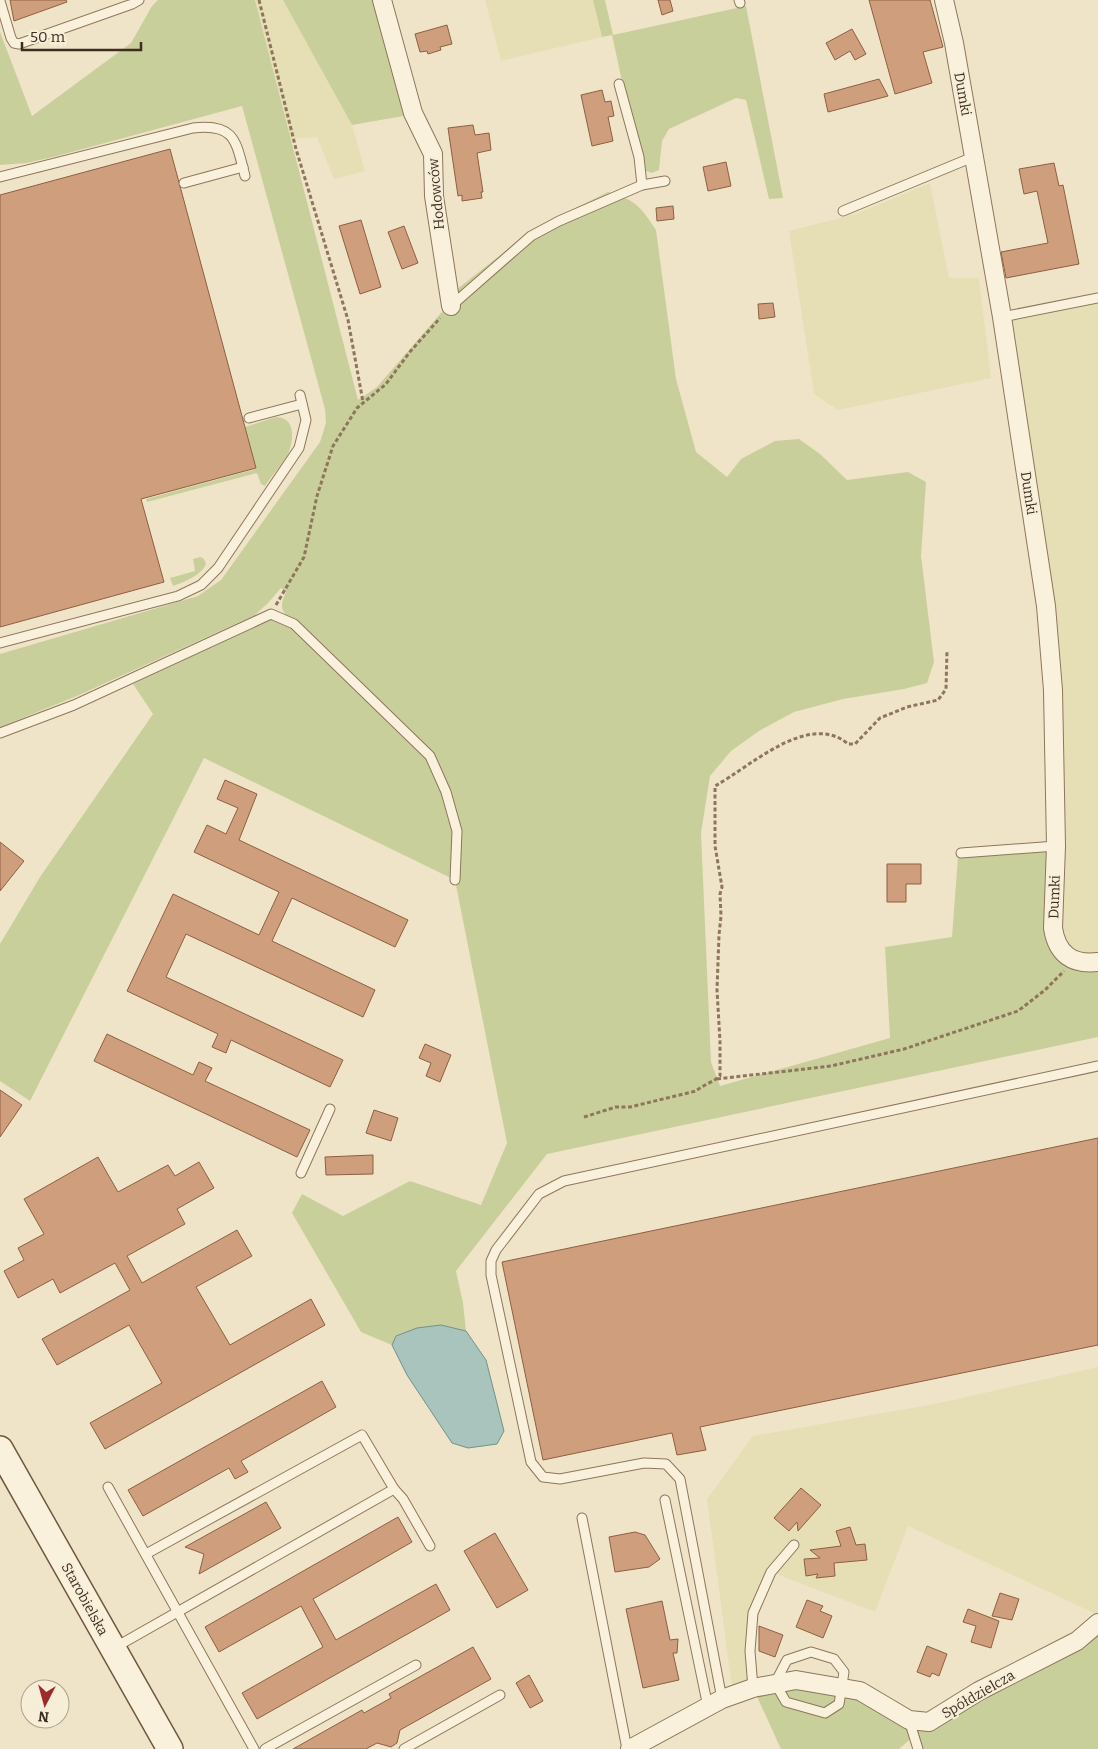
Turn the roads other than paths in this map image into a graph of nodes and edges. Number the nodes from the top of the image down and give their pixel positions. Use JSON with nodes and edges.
{"nodes":[{"id":1,"x":138,"y":0,"type":"edge"},
{"id":2,"x":382,"y":0,"type":"edge"},
{"id":3,"x":944,"y":0,"type":"edge"},
{"id":4,"x":0,"y":1,"type":"edge"},
{"id":5,"x":619,"y":84,"type":"dead end"},
{"id":6,"x":973,"y":158,"type":"junction"},
{"id":7,"x":0,"y":177,"type":"edge"},
{"id":8,"x":665,"y":181,"type":"dead end"},
{"id":9,"x":184,"y":183,"type":"dead end"},
{"id":10,"x":642,"y":185,"type":"junction"},
{"id":11,"x":843,"y":211,"type":"dead end"},
{"id":12,"x":1098,"y":298,"type":"edge"},
{"id":13,"x":450,"y":306,"type":"joint"},
{"id":14,"x":1002,"y":317,"type":"junction"},
{"id":15,"x":249,"y":418,"type":"dead end"},
{"id":16,"x":0,"y":644,"type":"edge"},
{"id":17,"x":0,"y":733,"type":"edge"},
{"id":18,"x":1056,"y":846,"type":"junction"},
{"id":19,"x":960,"y":853,"type":"dead end"},
{"id":20,"x":455,"y":880,"type":"dead end"},
{"id":21,"x":1098,"y":962,"type":"edge"},
{"id":22,"x":1098,"y":1066,"type":"edge"},
{"id":23,"x":330,"y":1109,"type":"dead end"},
{"id":24,"x":301,"y":1173,"type":"dead end"},
{"id":25,"x":0,"y":1449,"type":"edge"},
{"id":26,"x":108,"y":1486,"type":"dead end"},
{"id":27,"x":394,"y":1489,"type":"junction"},
{"id":28,"x":665,"y":1500,"type":"dead end"},
{"id":29,"x":582,"y":1518,"type":"dead end"},
{"id":30,"x":794,"y":1544,"type":"dead end"},
{"id":31,"x":430,"y":1546,"type":"dead end"},
{"id":32,"x":146,"y":1554,"type":"junction"},
{"id":33,"x":178,"y":1611,"type":"junction"},
{"id":34,"x":1098,"y":1623,"type":"edge"},
{"id":35,"x":113,"y":1649,"type":"junction"},
{"id":36,"x":416,"y":1665,"type":"dead end"},
{"id":37,"x":775,"y":1683,"type":"junction"},
{"id":38,"x":753,"y":1688,"type":"junction"},
{"id":39,"x":843,"y":1688,"type":"junction"},
{"id":40,"x":500,"y":1695,"type":"dead end"},
{"id":41,"x":715,"y":1703,"type":"junction"},
{"id":42,"x":909,"y":1720,"type":"junction"},
{"id":43,"x":170,"y":1749,"type":"edge"},
{"id":44,"x":254,"y":1749,"type":"edge"},
{"id":45,"x":265,"y":1749,"type":"edge"},
{"id":46,"x":404,"y":1749,"type":"edge"},
{"id":47,"x":629,"y":1749,"type":"edge"},
{"id":48,"x":918,"y":1749,"type":"edge"}],
"edges":[{"from":1,"to":4,"type":"lane"},
{"from":2,"to":13,"type":"street","name":"Hodowców"},
{"from":3,"to":6,"type":"street","name":"Dumki"},
{"from":5,"to":10,"type":"lane"},
{"from":6,"to":11,"type":"lane"},
{"from":6,"to":14,"type":"street","name":"Dumki"},
{"from":7,"to":9,"type":"lane"},
{"from":8,"to":10,"type":"lane"},
{"from":10,"to":13,"type":"lane"},
{"from":12,"to":14,"type":"lane"},
{"from":14,"to":18,"type":"street","name":"Dumki"},
{"from":15,"to":16,"type":"lane"},
{"from":17,"to":20,"type":"lane"},
{"from":18,"to":19,"type":"lane"},
{"from":18,"to":21,"type":"street","name":"Dumki"},
{"from":22,"to":41,"type":"lane"},
{"from":23,"to":24,"type":"lane"},
{"from":25,"to":35,"type":"street","name":"Starobielska"},
{"from":26,"to":32,"type":"lane"},
{"from":27,"to":31,"type":"lane"},
{"from":27,"to":32,"type":"lane"},
{"from":27,"to":33,"type":"lane"},
{"from":28,"to":41,"type":"lane"},
{"from":29,"to":47,"type":"lane"},
{"from":30,"to":38,"type":"lane"},
{"from":32,"to":33,"type":"lane"},
{"from":33,"to":35,"type":"lane"},
{"from":33,"to":44,"type":"lane"},
{"from":34,"to":42,"type":"street","name":"Spółdzielcza"},
{"from":35,"to":43,"type":"street","name":"Starobielska"},
{"from":36,"to":45,"type":"lane"},
{"from":37,"to":38,"type":"street"},
{"from":37,"to":39,"type":"street"},
{"from":37,"to":39,"type":"lane"},
{"from":37,"to":39,"type":"lane"},
{"from":38,"to":41,"type":"street"},
{"from":39,"to":42,"type":"street"},
{"from":40,"to":46,"type":"lane"},
{"from":41,"to":47,"type":"street"},
{"from":42,"to":48,"type":"lane"}]}
